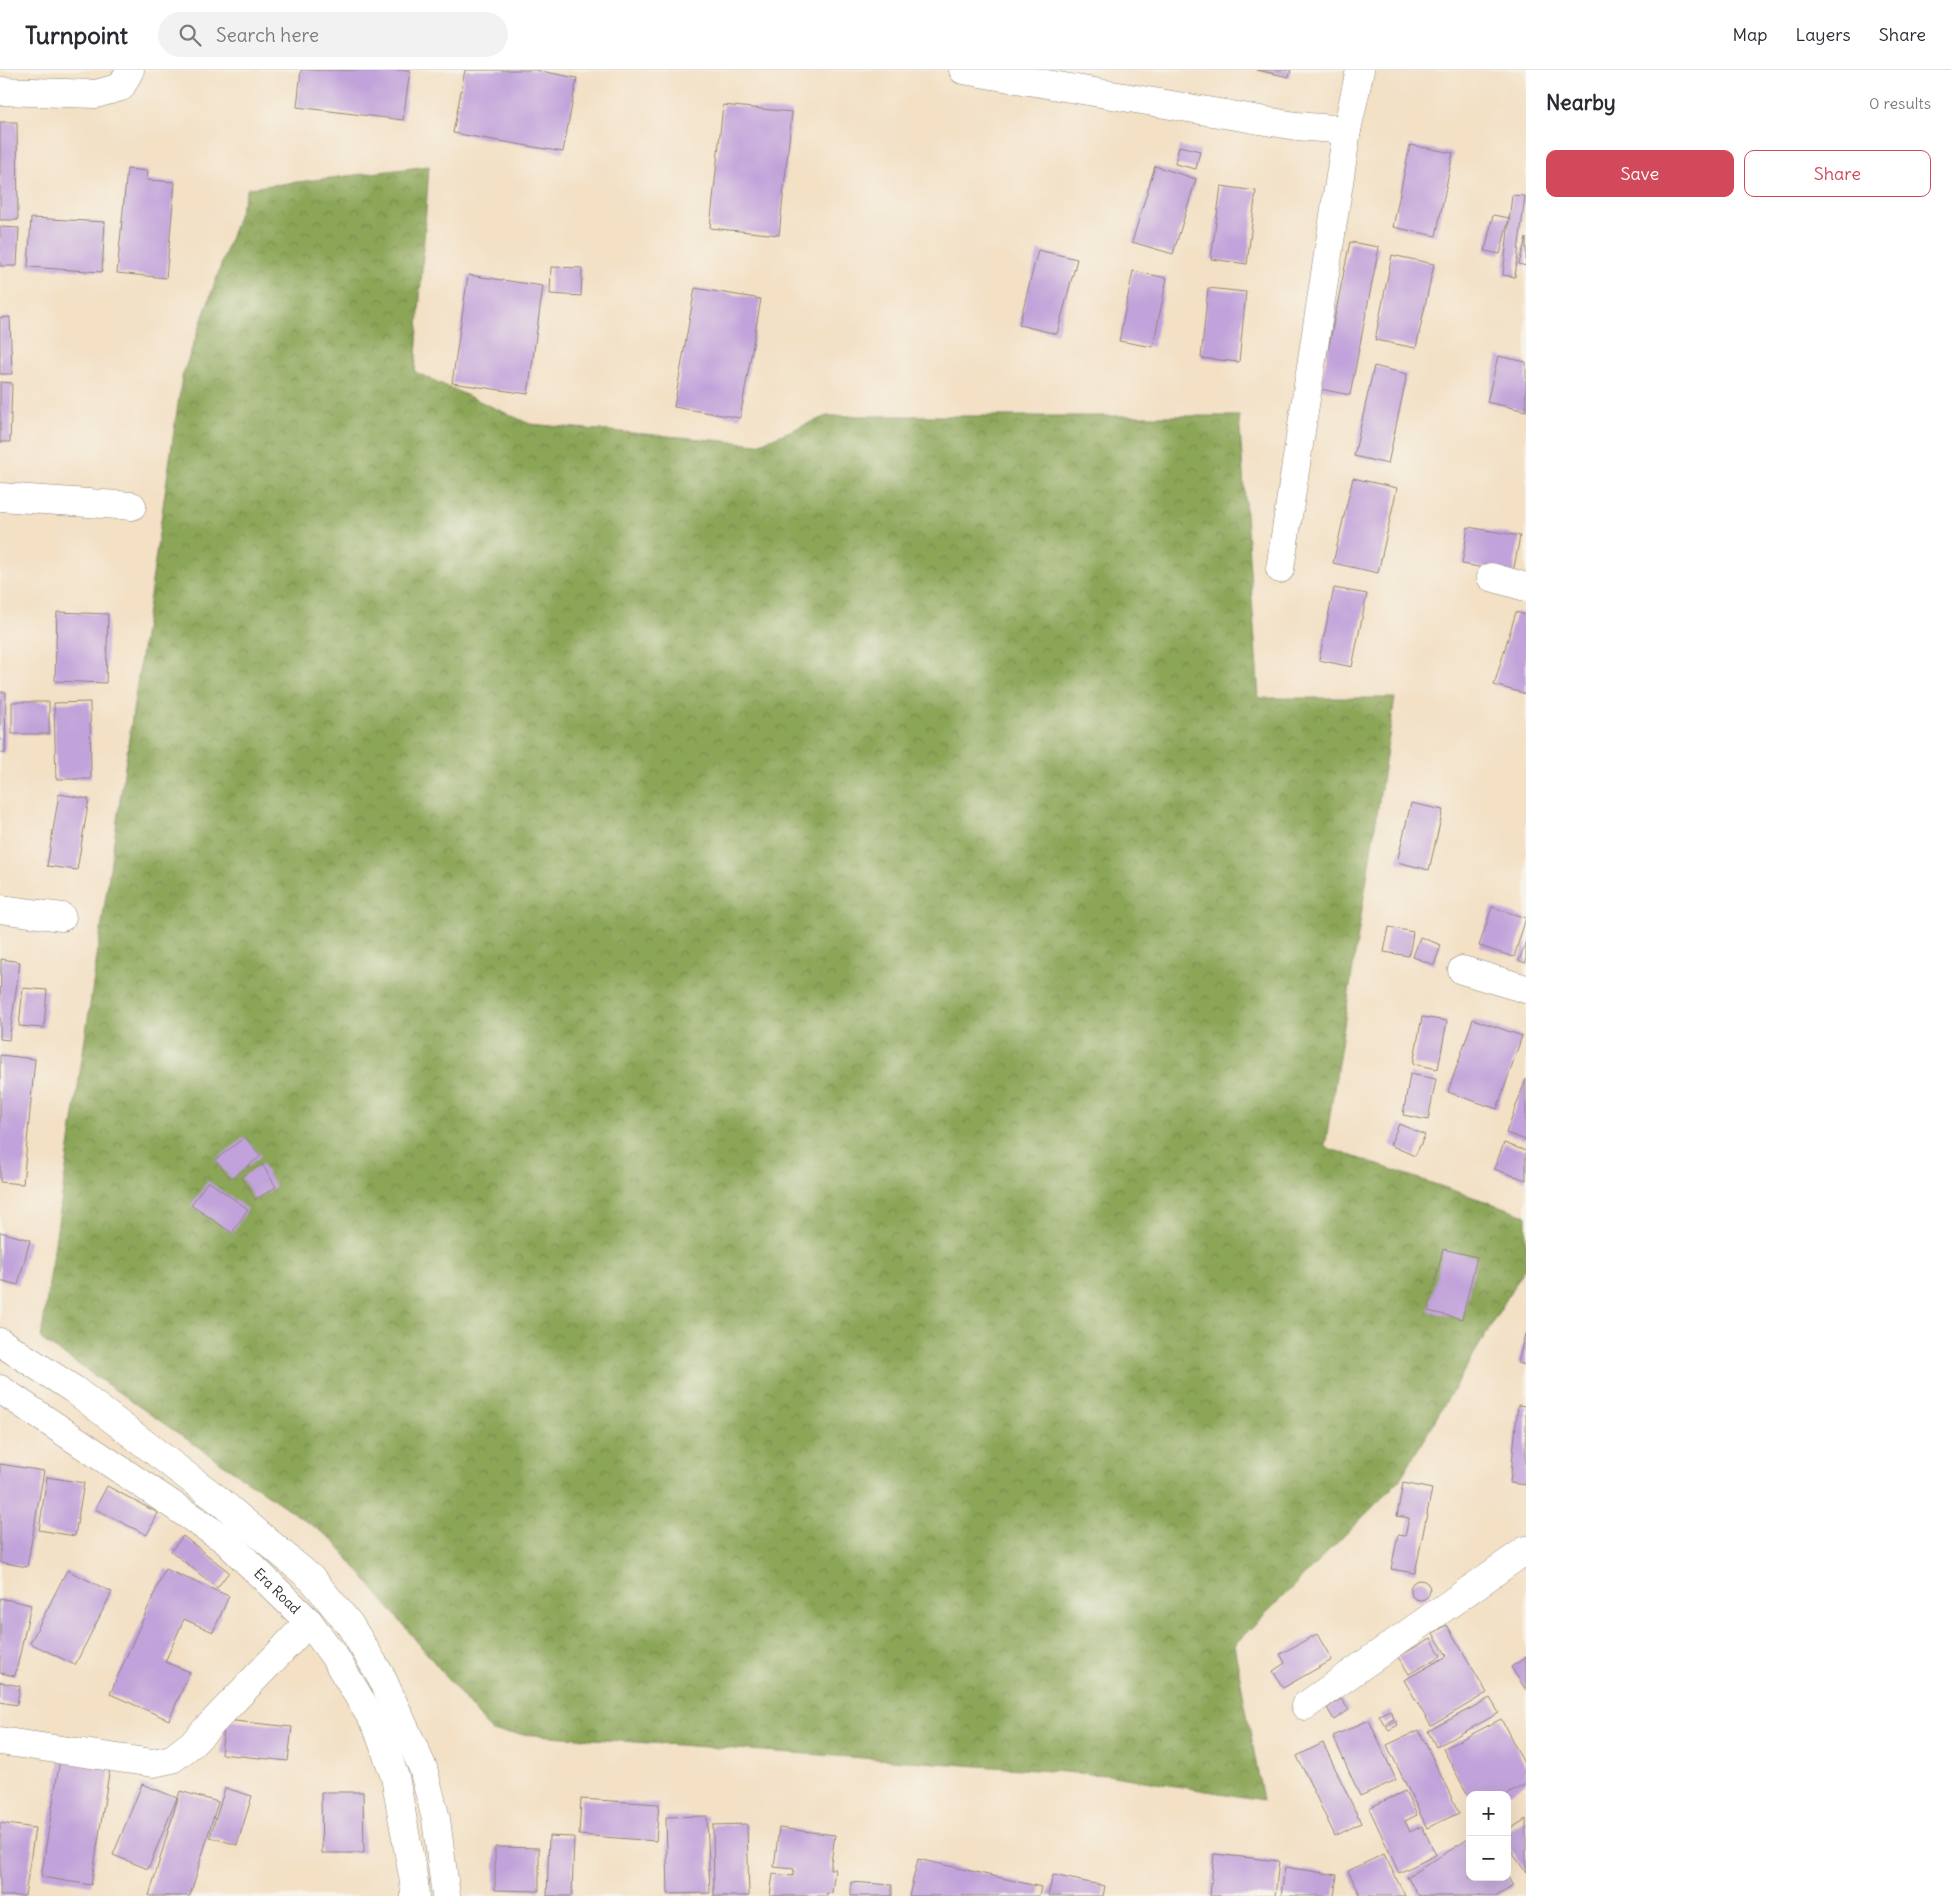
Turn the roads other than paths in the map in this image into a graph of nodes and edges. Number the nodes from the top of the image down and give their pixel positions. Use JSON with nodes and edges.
{"nodes":[{"id":1,"x":130,"y":70,"type":"edge"},
{"id":2,"x":963,"y":70,"type":"edge"},
{"id":3,"x":1360,"y":70,"type":"edge"},
{"id":4,"x":0,"y":91,"type":"edge"},
{"id":5,"x":1347,"y":130,"type":"junction"},
{"id":6,"x":0,"y":497,"type":"edge"},
{"id":7,"x":132,"y":506,"type":"dead end"},
{"id":8,"x":1280,"y":569,"type":"dead end"},
{"id":9,"x":1491,"y":577,"type":"dead end"},
{"id":10,"x":1526,"y":587,"type":"edge"},
{"id":11,"x":0,"y":909,"type":"edge"},
{"id":12,"x":62,"y":917,"type":"dead end"},
{"id":13,"x":1462,"y":970,"type":"dead end"},
{"id":14,"x":1526,"y":989,"type":"edge"},
{"id":15,"x":0,"y":1342,"type":"edge"},
{"id":16,"x":0,"y":1389,"type":"edge"},
{"id":17,"x":1526,"y":1550,"type":"edge"},
{"id":18,"x":309,"y":1622,"type":"junction"},
{"id":19,"x":1305,"y":1706,"type":"dead end"},
{"id":20,"x":0,"y":1741,"type":"edge"},
{"id":21,"x":414,"y":1896,"type":"edge"},
{"id":22,"x":446,"y":1896,"type":"edge"}],
"edges":[{"from":1,"to":4,"type":"street"},
{"from":2,"to":5,"type":"street"},
{"from":3,"to":5,"type":"street"},
{"from":5,"to":8,"type":"street"},
{"from":6,"to":7,"type":"street"},
{"from":9,"to":10,"type":"street"},
{"from":11,"to":12,"type":"street"},
{"from":13,"to":14,"type":"street"},
{"from":15,"to":22,"type":"street"},
{"from":16,"to":18,"type":"street","name":"Era Road"},
{"from":17,"to":19,"type":"street"},
{"from":18,"to":20,"type":"street"},
{"from":18,"to":21,"type":"street","name":"Era Road"}]}
